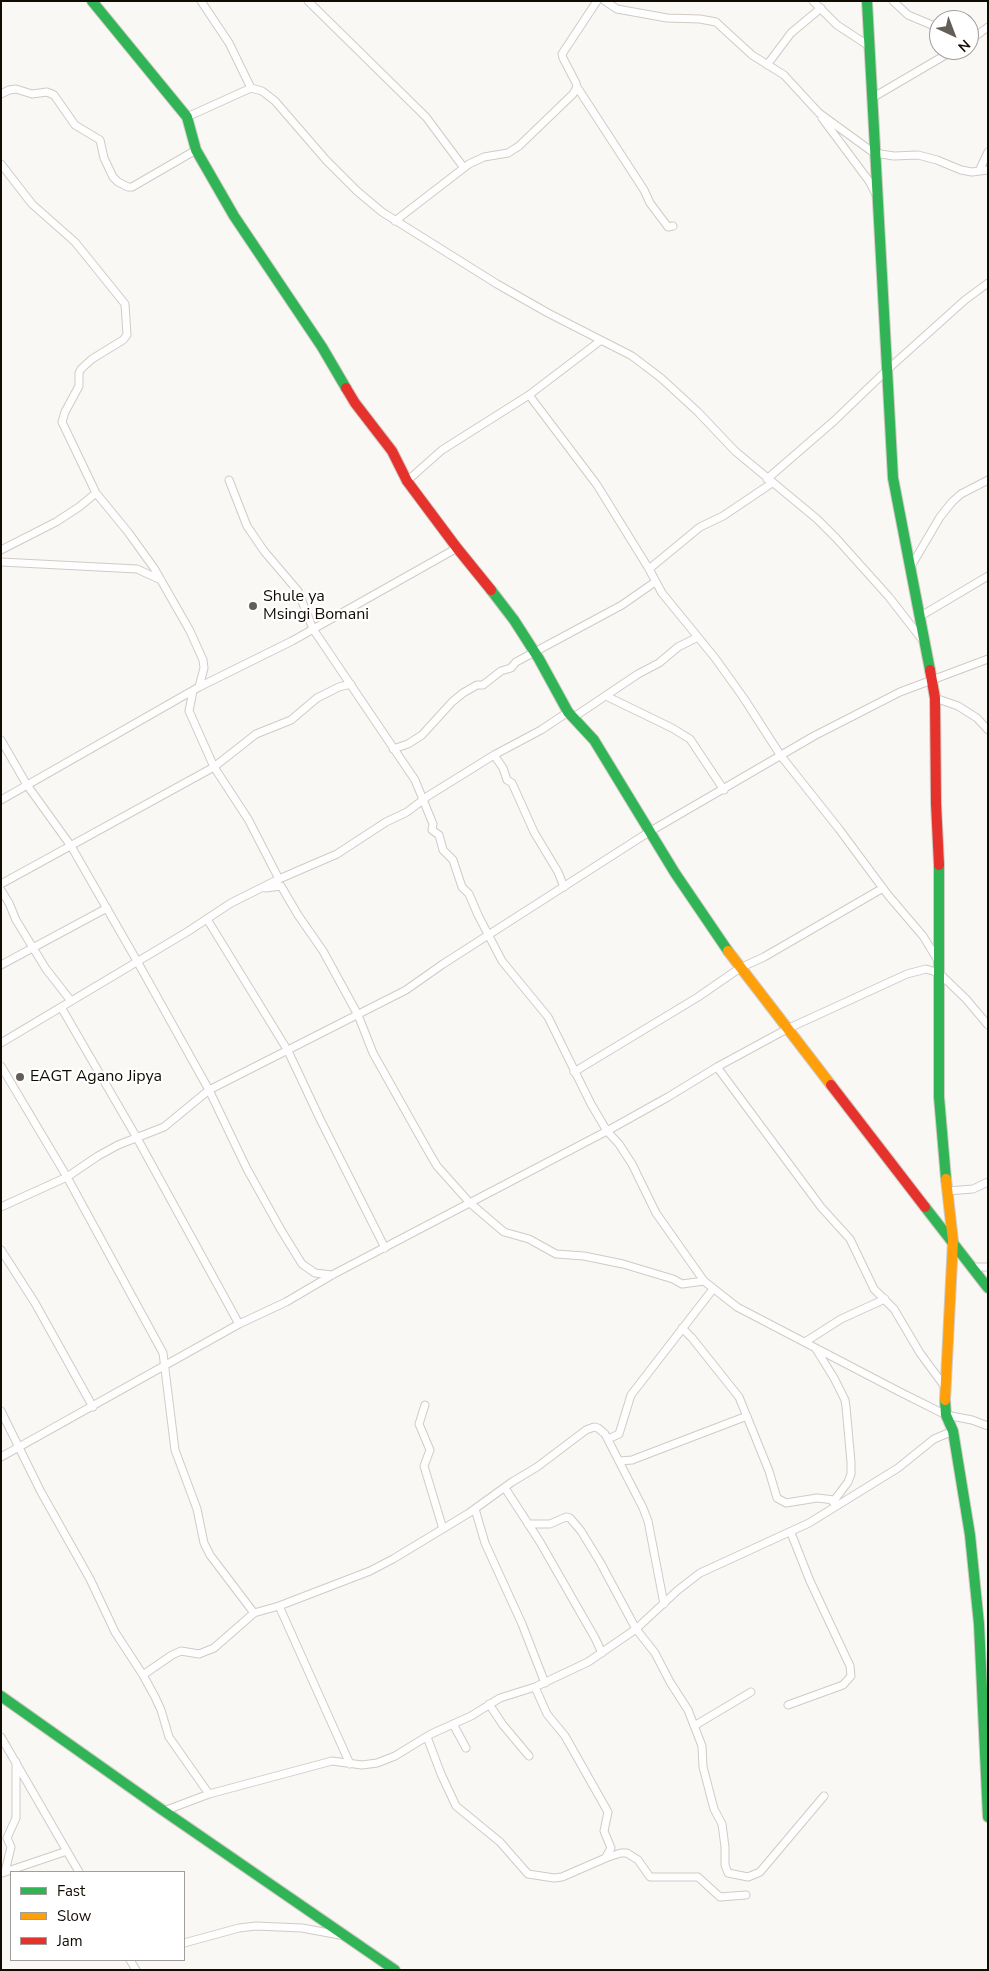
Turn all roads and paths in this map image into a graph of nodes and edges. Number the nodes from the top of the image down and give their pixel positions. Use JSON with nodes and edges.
{"nodes":[{"id":1,"x":201,"y":1,"type":"edge"},
{"id":2,"x":308,"y":1,"type":"edge"},
{"id":3,"x":597,"y":1,"type":"edge"},
{"id":4,"x":605,"y":1,"type":"edge"},
{"id":5,"x":813,"y":1,"type":"edge"},
{"id":6,"x":866,"y":1,"type":"edge"},
{"id":7,"x":893,"y":1,"type":"edge"},
{"id":8,"x":92,"y":2,"type":"edge"},
{"id":9,"x":820,"y":8,"type":"junction"},
{"id":10,"x":929,"y":24,"type":"edge"},
{"id":11,"x":869,"y":46,"type":"junction"},
{"id":12,"x":937,"y":60,"type":"edge"},
{"id":13,"x":767,"y":65,"type":"junction"},
{"id":14,"x":577,"y":87,"type":"junction"},
{"id":15,"x":251,"y":88,"type":"junction"},
{"id":16,"x":1,"y":94,"type":"edge"},
{"id":17,"x":872,"y":98,"type":"junction"},
{"id":18,"x":819,"y":113,"type":"junction"},
{"id":19,"x":187,"y":117,"type":"junction"},
{"id":20,"x":196,"y":150,"type":"junction"},
{"id":21,"x":988,"y":152,"type":"edge"},
{"id":22,"x":874,"y":153,"type":"junction"},
{"id":23,"x":1,"y":164,"type":"edge"},
{"id":24,"x":464,"y":168,"type":"junction"},
{"id":25,"x":988,"y":170,"type":"edge"},
{"id":26,"x":979,"y":171,"type":"junction"},
{"id":27,"x":877,"y":195,"type":"junction"},
{"id":28,"x":395,"y":221,"type":"junction"},
{"id":29,"x":673,"y":226,"type":"dead end"},
{"id":30,"x":988,"y":283,"type":"edge"},
{"id":31,"x":600,"y":340,"type":"junction"},
{"id":32,"x":887,"y":370,"type":"junction"},
{"id":33,"x":529,"y":395,"type":"junction"},
{"id":34,"x":229,"y":480,"type":"dead end"},
{"id":35,"x":988,"y":480,"type":"edge"},
{"id":36,"x":406,"y":481,"type":"junction"},
{"id":37,"x":770,"y":481,"type":"junction"},
{"id":38,"x":96,"y":493,"type":"junction"},
{"id":39,"x":457,"y":548,"type":"junction"},
{"id":40,"x":1,"y":550,"type":"edge"},
{"id":41,"x":1,"y":562,"type":"edge"},
{"id":42,"x":649,"y":568,"type":"junction"},
{"id":43,"x":910,"y":568,"type":"junction"},
{"id":44,"x":988,"y":576,"type":"edge"},
{"id":45,"x":161,"y":581,"type":"junction"},
{"id":46,"x":655,"y":582,"type":"junction"},
{"id":47,"x":920,"y":617,"type":"junction"},
{"id":48,"x":314,"y":629,"type":"junction"},
{"id":49,"x":698,"y":637,"type":"junction"},
{"id":50,"x":925,"y":644,"type":"junction"},
{"id":51,"x":536,"y":653,"type":"junction"},
{"id":52,"x":988,"y":659,"type":"edge"},
{"id":53,"x":932,"y":680,"type":"junction"},
{"id":54,"x":351,"y":684,"type":"junction"},
{"id":55,"x":200,"y":687,"type":"junction"},
{"id":56,"x":193,"y":691,"type":"junction"},
{"id":57,"x":606,"y":696,"type":"junction"},
{"id":58,"x":935,"y":698,"type":"junction"},
{"id":59,"x":571,"y":714,"type":"junction"},
{"id":60,"x":988,"y":730,"type":"edge"},
{"id":61,"x":1,"y":740,"type":"edge"},
{"id":62,"x":393,"y":749,"type":"junction"},
{"id":63,"x":494,"y":755,"type":"junction"},
{"id":64,"x":781,"y":756,"type":"junction"},
{"id":65,"x":214,"y":767,"type":"junction"},
{"id":66,"x":27,"y":785,"type":"junction"},
{"id":67,"x":724,"y":790,"type":"junction"},
{"id":68,"x":1,"y":800,"type":"edge"},
{"id":69,"x":422,"y":802,"type":"junction"},
{"id":70,"x":649,"y":832,"type":"junction"},
{"id":71,"x":71,"y":846,"type":"junction"},
{"id":72,"x":279,"y":879,"type":"junction"},
{"id":73,"x":1,"y":884,"type":"edge"},
{"id":74,"x":564,"y":887,"type":"junction"},
{"id":75,"x":262,"y":888,"type":"junction"},
{"id":76,"x":883,"y":888,"type":"junction"},
{"id":77,"x":1,"y":890,"type":"edge"},
{"id":78,"x":107,"y":908,"type":"junction"},
{"id":79,"x":207,"y":919,"type":"junction"},
{"id":80,"x":488,"y":935,"type":"junction"},
{"id":81,"x":33,"y":948,"type":"junction"},
{"id":82,"x":137,"y":961,"type":"junction"},
{"id":83,"x":1,"y":965,"type":"edge"},
{"id":84,"x":740,"y":968,"type":"junction"},
{"id":85,"x":939,"y":968,"type":"junction"},
{"id":86,"x":71,"y":1000,"type":"junction"},
{"id":87,"x":61,"y":1007,"type":"junction"},
{"id":88,"x":358,"y":1016,"type":"junction"},
{"id":89,"x":988,"y":1025,"type":"edge"},
{"id":90,"x":788,"y":1029,"type":"junction"},
{"id":91,"x":1,"y":1043,"type":"edge"},
{"id":92,"x":288,"y":1051,"type":"junction"},
{"id":93,"x":1,"y":1066,"type":"edge"},
{"id":94,"x":717,"y":1067,"type":"junction"},
{"id":95,"x":574,"y":1072,"type":"junction"},
{"id":96,"x":209,"y":1090,"type":"junction"},
{"id":97,"x":607,"y":1130,"type":"junction"},
{"id":98,"x":137,"y":1138,"type":"junction"},
{"id":99,"x":67,"y":1177,"type":"junction"},
{"id":100,"x":988,"y":1182,"type":"edge"},
{"id":101,"x":947,"y":1191,"type":"junction"},
{"id":102,"x":470,"y":1203,"type":"junction"},
{"id":103,"x":1,"y":1208,"type":"edge"},
{"id":104,"x":953,"y":1241,"type":"junction"},
{"id":105,"x":385,"y":1248,"type":"junction"},
{"id":106,"x":1,"y":1250,"type":"edge"},
{"id":107,"x":972,"y":1267,"type":"junction"},
{"id":108,"x":988,"y":1267,"type":"edge"},
{"id":109,"x":332,"y":1275,"type":"junction"},
{"id":110,"x":704,"y":1281,"type":"junction"},
{"id":111,"x":988,"y":1288,"type":"edge"},
{"id":112,"x":713,"y":1289,"type":"junction"},
{"id":113,"x":886,"y":1299,"type":"junction"},
{"id":114,"x":239,"y":1324,"type":"junction"},
{"id":115,"x":682,"y":1328,"type":"junction"},
{"id":116,"x":805,"y":1342,"type":"junction"},
{"id":117,"x":816,"y":1348,"type":"junction"},
{"id":118,"x":164,"y":1366,"type":"junction"},
{"id":119,"x":945,"y":1387,"type":"junction"},
{"id":120,"x":425,"y":1405,"type":"dead end"},
{"id":121,"x":93,"y":1407,"type":"junction"},
{"id":122,"x":1,"y":1410,"type":"edge"},
{"id":123,"x":946,"y":1415,"type":"junction"},
{"id":124,"x":747,"y":1416,"type":"junction"},
{"id":125,"x":988,"y":1426,"type":"edge"},
{"id":126,"x":953,"y":1431,"type":"junction"},
{"id":127,"x":608,"y":1439,"type":"junction"},
{"id":128,"x":19,"y":1448,"type":"junction"},
{"id":129,"x":1,"y":1458,"type":"edge"},
{"id":130,"x":620,"y":1461,"type":"junction"},
{"id":131,"x":505,"y":1488,"type":"junction"},
{"id":132,"x":835,"y":1500,"type":"junction"},
{"id":133,"x":475,"y":1509,"type":"junction"},
{"id":134,"x":826,"y":1513,"type":"junction"},
{"id":135,"x":528,"y":1524,"type":"junction"},
{"id":136,"x":443,"y":1529,"type":"junction"},
{"id":137,"x":791,"y":1533,"type":"junction"},
{"id":138,"x":664,"y":1604,"type":"junction"},
{"id":139,"x":279,"y":1606,"type":"junction"},
{"id":140,"x":254,"y":1613,"type":"junction"},
{"id":141,"x":636,"y":1630,"type":"junction"},
{"id":142,"x":602,"y":1653,"type":"junction"},
{"id":143,"x":143,"y":1675,"type":"junction"},
{"id":144,"x":545,"y":1683,"type":"junction"},
{"id":145,"x":535,"y":1688,"type":"junction"},
{"id":146,"x":751,"y":1692,"type":"dead end"},
{"id":147,"x":1,"y":1696,"type":"edge"},
{"id":148,"x":490,"y":1704,"type":"junction"},
{"id":149,"x":788,"y":1705,"type":"dead end"},
{"id":150,"x":453,"y":1724,"type":"junction"},
{"id":151,"x":694,"y":1726,"type":"junction"},
{"id":152,"x":1,"y":1736,"type":"edge"},
{"id":153,"x":426,"y":1737,"type":"junction"},
{"id":154,"x":466,"y":1748,"type":"dead end"},
{"id":155,"x":529,"y":1756,"type":"dead end"},
{"id":156,"x":16,"y":1762,"type":"junction"},
{"id":157,"x":350,"y":1764,"type":"junction"},
{"id":158,"x":209,"y":1794,"type":"junction"},
{"id":159,"x":824,"y":1796,"type":"dead end"},
{"id":160,"x":164,"y":1811,"type":"junction"},
{"id":161,"x":988,"y":1817,"type":"edge"},
{"id":162,"x":68,"y":1851,"type":"junction"},
{"id":163,"x":606,"y":1857,"type":"junction"},
{"id":164,"x":78,"y":1871,"type":"edge"},
{"id":165,"x":3,"y":1873,"type":"edge"},
{"id":166,"x":746,"y":1895,"type":"dead end"},
{"id":167,"x":348,"y":1937,"type":"junction"},
{"id":168,"x":185,"y":1943,"type":"edge"},
{"id":169,"x":395,"y":1970,"type":"edge"}],
"edges":[{"from":1,"to":15,"type":"street"},
{"from":2,"to":24,"type":"street"},
{"from":3,"to":14,"type":"street"},
{"from":4,"to":13,"type":"street"},
{"from":5,"to":9,"type":"street"},
{"from":6,"to":11,"type":"street"},
{"from":7,"to":10,"type":"street"},
{"from":8,"to":19,"type":"street"},
{"from":9,"to":11,"type":"street"},
{"from":9,"to":13,"type":"street"},
{"from":11,"to":17,"type":"street"},
{"from":12,"to":17,"type":"street"},
{"from":13,"to":18,"type":"street"},
{"from":14,"to":24,"type":"street"},
{"from":14,"to":29,"type":"street"},
{"from":15,"to":19,"type":"street"},
{"from":15,"to":28,"type":"street"},
{"from":16,"to":20,"type":"street"},
{"from":17,"to":22,"type":"street"},
{"from":18,"to":22,"type":"street"},
{"from":18,"to":27,"type":"street"},
{"from":19,"to":20,"type":"street"},
{"from":20,"to":36,"type":"street"},
{"from":21,"to":26,"type":"street"},
{"from":22,"to":26,"type":"street"},
{"from":22,"to":27,"type":"street"},
{"from":23,"to":38,"type":"street"},
{"from":24,"to":28,"type":"street"},
{"from":25,"to":26,"type":"street"},
{"from":27,"to":32,"type":"street"},
{"from":28,"to":31,"type":"street"},
{"from":30,"to":32,"type":"street"},
{"from":31,"to":33,"type":"street"},
{"from":31,"to":37,"type":"street"},
{"from":32,"to":37,"type":"street"},
{"from":32,"to":43,"type":"street"},
{"from":33,"to":36,"type":"street"},
{"from":33,"to":42,"type":"street"},
{"from":34,"to":48,"type":"street"},
{"from":35,"to":43,"type":"street"},
{"from":36,"to":39,"type":"street"},
{"from":37,"to":42,"type":"street"},
{"from":37,"to":50,"type":"street"},
{"from":38,"to":40,"type":"street"},
{"from":38,"to":45,"type":"street"},
{"from":39,"to":48,"type":"street"},
{"from":39,"to":51,"type":"street"},
{"from":41,"to":45,"type":"street"},
{"from":42,"to":46,"type":"street"},
{"from":43,"to":47,"type":"street"},
{"from":44,"to":47,"type":"street"},
{"from":45,"to":55,"type":"street"},
{"from":46,"to":49,"type":"street"},
{"from":46,"to":51,"type":"street"},
{"from":47,"to":50,"type":"street"},
{"from":48,"to":54,"type":"street"},
{"from":48,"to":55,"type":"street"},
{"from":49,"to":57,"type":"street"},
{"from":49,"to":64,"type":"street"},
{"from":50,"to":53,"type":"street"},
{"from":51,"to":59,"type":"street"},
{"from":51,"to":62,"type":"street"},
{"from":52,"to":53,"type":"street"},
{"from":53,"to":58,"type":"street"},
{"from":53,"to":64,"type":"street"},
{"from":54,"to":62,"type":"street"},
{"from":54,"to":65,"type":"street"},
{"from":55,"to":56,"type":"street"},
{"from":56,"to":65,"type":"street"},
{"from":56,"to":66,"type":"street"},
{"from":57,"to":59,"type":"street"},
{"from":57,"to":67,"type":"street"},
{"from":58,"to":60,"type":"street"},
{"from":58,"to":85,"type":"street"},
{"from":59,"to":63,"type":"street"},
{"from":59,"to":70,"type":"street"},
{"from":61,"to":66,"type":"street"},
{"from":62,"to":69,"type":"street"},
{"from":63,"to":69,"type":"street"},
{"from":63,"to":74,"type":"street"},
{"from":64,"to":67,"type":"street"},
{"from":64,"to":76,"type":"street"},
{"from":65,"to":71,"type":"street"},
{"from":65,"to":72,"type":"street"},
{"from":66,"to":68,"type":"street"},
{"from":66,"to":71,"type":"street"},
{"from":67,"to":70,"type":"street"},
{"from":69,"to":72,"type":"street"},
{"from":69,"to":80,"type":"street"},
{"from":70,"to":74,"type":"street"},
{"from":70,"to":84,"type":"street"},
{"from":71,"to":73,"type":"street"},
{"from":71,"to":78,"type":"street"},
{"from":72,"to":75,"type":"street"},
{"from":74,"to":80,"type":"street"},
{"from":75,"to":79,"type":"street"},
{"from":75,"to":88,"type":"street"},
{"from":76,"to":84,"type":"street"},
{"from":76,"to":85,"type":"street"},
{"from":77,"to":81,"type":"street"},
{"from":78,"to":81,"type":"street"},
{"from":78,"to":82,"type":"street"},
{"from":79,"to":82,"type":"street"},
{"from":79,"to":92,"type":"street"},
{"from":80,"to":88,"type":"street"},
{"from":80,"to":95,"type":"street"},
{"from":81,"to":83,"type":"street"},
{"from":81,"to":86,"type":"street"},
{"from":82,"to":86,"type":"street"},
{"from":82,"to":96,"type":"street"},
{"from":84,"to":90,"type":"street"},
{"from":84,"to":95,"type":"street"},
{"from":85,"to":89,"type":"street"},
{"from":85,"to":90,"type":"street"},
{"from":85,"to":101,"type":"street"},
{"from":86,"to":87,"type":"street"},
{"from":87,"to":91,"type":"street"},
{"from":87,"to":98,"type":"street"},
{"from":88,"to":92,"type":"street"},
{"from":88,"to":102,"type":"street"},
{"from":90,"to":94,"type":"street"},
{"from":90,"to":104,"type":"street"},
{"from":92,"to":96,"type":"street"},
{"from":92,"to":105,"type":"street"},
{"from":93,"to":99,"type":"street"},
{"from":94,"to":97,"type":"street"},
{"from":94,"to":113,"type":"street"},
{"from":95,"to":97,"type":"street"},
{"from":96,"to":98,"type":"street"},
{"from":96,"to":109,"type":"street"},
{"from":97,"to":102,"type":"street"},
{"from":97,"to":110,"type":"street"},
{"from":98,"to":99,"type":"street"},
{"from":98,"to":114,"type":"street"},
{"from":99,"to":103,"type":"street"},
{"from":99,"to":118,"type":"street"},
{"from":100,"to":101,"type":"street"},
{"from":101,"to":104,"type":"street"},
{"from":102,"to":105,"type":"street"},
{"from":102,"to":110,"type":"street"},
{"from":104,"to":107,"type":"street"},
{"from":104,"to":119,"type":"street"},
{"from":105,"to":109,"type":"street"},
{"from":106,"to":121,"type":"street"},
{"from":107,"to":108,"type":"street"},
{"from":107,"to":111,"type":"street"},
{"from":109,"to":114,"type":"street"},
{"from":110,"to":112,"type":"street"},
{"from":112,"to":115,"type":"street"},
{"from":112,"to":116,"type":"street"},
{"from":113,"to":116,"type":"street"},
{"from":113,"to":119,"type":"street"},
{"from":114,"to":118,"type":"street"},
{"from":115,"to":124,"type":"street"},
{"from":115,"to":127,"type":"street"},
{"from":116,"to":117,"type":"street"},
{"from":117,"to":123,"type":"street"},
{"from":117,"to":132,"type":"street"},
{"from":118,"to":121,"type":"street"},
{"from":118,"to":140,"type":"street"},
{"from":119,"to":123,"type":"street"},
{"from":120,"to":136,"type":"street"},
{"from":121,"to":128,"type":"street"},
{"from":122,"to":128,"type":"street"},
{"from":123,"to":125,"type":"street"},
{"from":123,"to":126,"type":"street"},
{"from":124,"to":130,"type":"street"},
{"from":124,"to":132,"type":"street"},
{"from":126,"to":134,"type":"street"},
{"from":126,"to":161,"type":"street"},
{"from":127,"to":130,"type":"street"},
{"from":127,"to":131,"type":"street"},
{"from":128,"to":129,"type":"street"},
{"from":128,"to":143,"type":"street"},
{"from":130,"to":138,"type":"street"},
{"from":131,"to":133,"type":"street"},
{"from":131,"to":135,"type":"street"},
{"from":132,"to":134,"type":"street"},
{"from":133,"to":136,"type":"street"},
{"from":133,"to":144,"type":"street"},
{"from":134,"to":137,"type":"street"},
{"from":135,"to":141,"type":"street"},
{"from":135,"to":142,"type":"street"},
{"from":136,"to":139,"type":"street"},
{"from":137,"to":138,"type":"street"},
{"from":137,"to":149,"type":"street"},
{"from":138,"to":141,"type":"street"},
{"from":139,"to":140,"type":"street"},
{"from":139,"to":157,"type":"street"},
{"from":140,"to":143,"type":"street"},
{"from":141,"to":142,"type":"street"},
{"from":141,"to":151,"type":"street"},
{"from":142,"to":144,"type":"street"},
{"from":143,"to":158,"type":"street"},
{"from":144,"to":145,"type":"street"},
{"from":145,"to":148,"type":"street"},
{"from":145,"to":163,"type":"street"},
{"from":146,"to":151,"type":"street"},
{"from":147,"to":160,"type":"street"},
{"from":148,"to":150,"type":"street"},
{"from":148,"to":155,"type":"street"},
{"from":150,"to":153,"type":"street"},
{"from":150,"to":154,"type":"street"},
{"from":151,"to":159,"type":"street"},
{"from":152,"to":156,"type":"street"},
{"from":153,"to":157,"type":"street"},
{"from":153,"to":163,"type":"street"},
{"from":156,"to":162,"type":"street"},
{"from":156,"to":165,"type":"street"},
{"from":157,"to":158,"type":"street"},
{"from":158,"to":160,"type":"street"},
{"from":160,"to":167,"type":"street"},
{"from":162,"to":164,"type":"street"},
{"from":162,"to":165,"type":"street"},
{"from":163,"to":166,"type":"street"},
{"from":167,"to":168,"type":"street"},
{"from":167,"to":169,"type":"street"}]}
